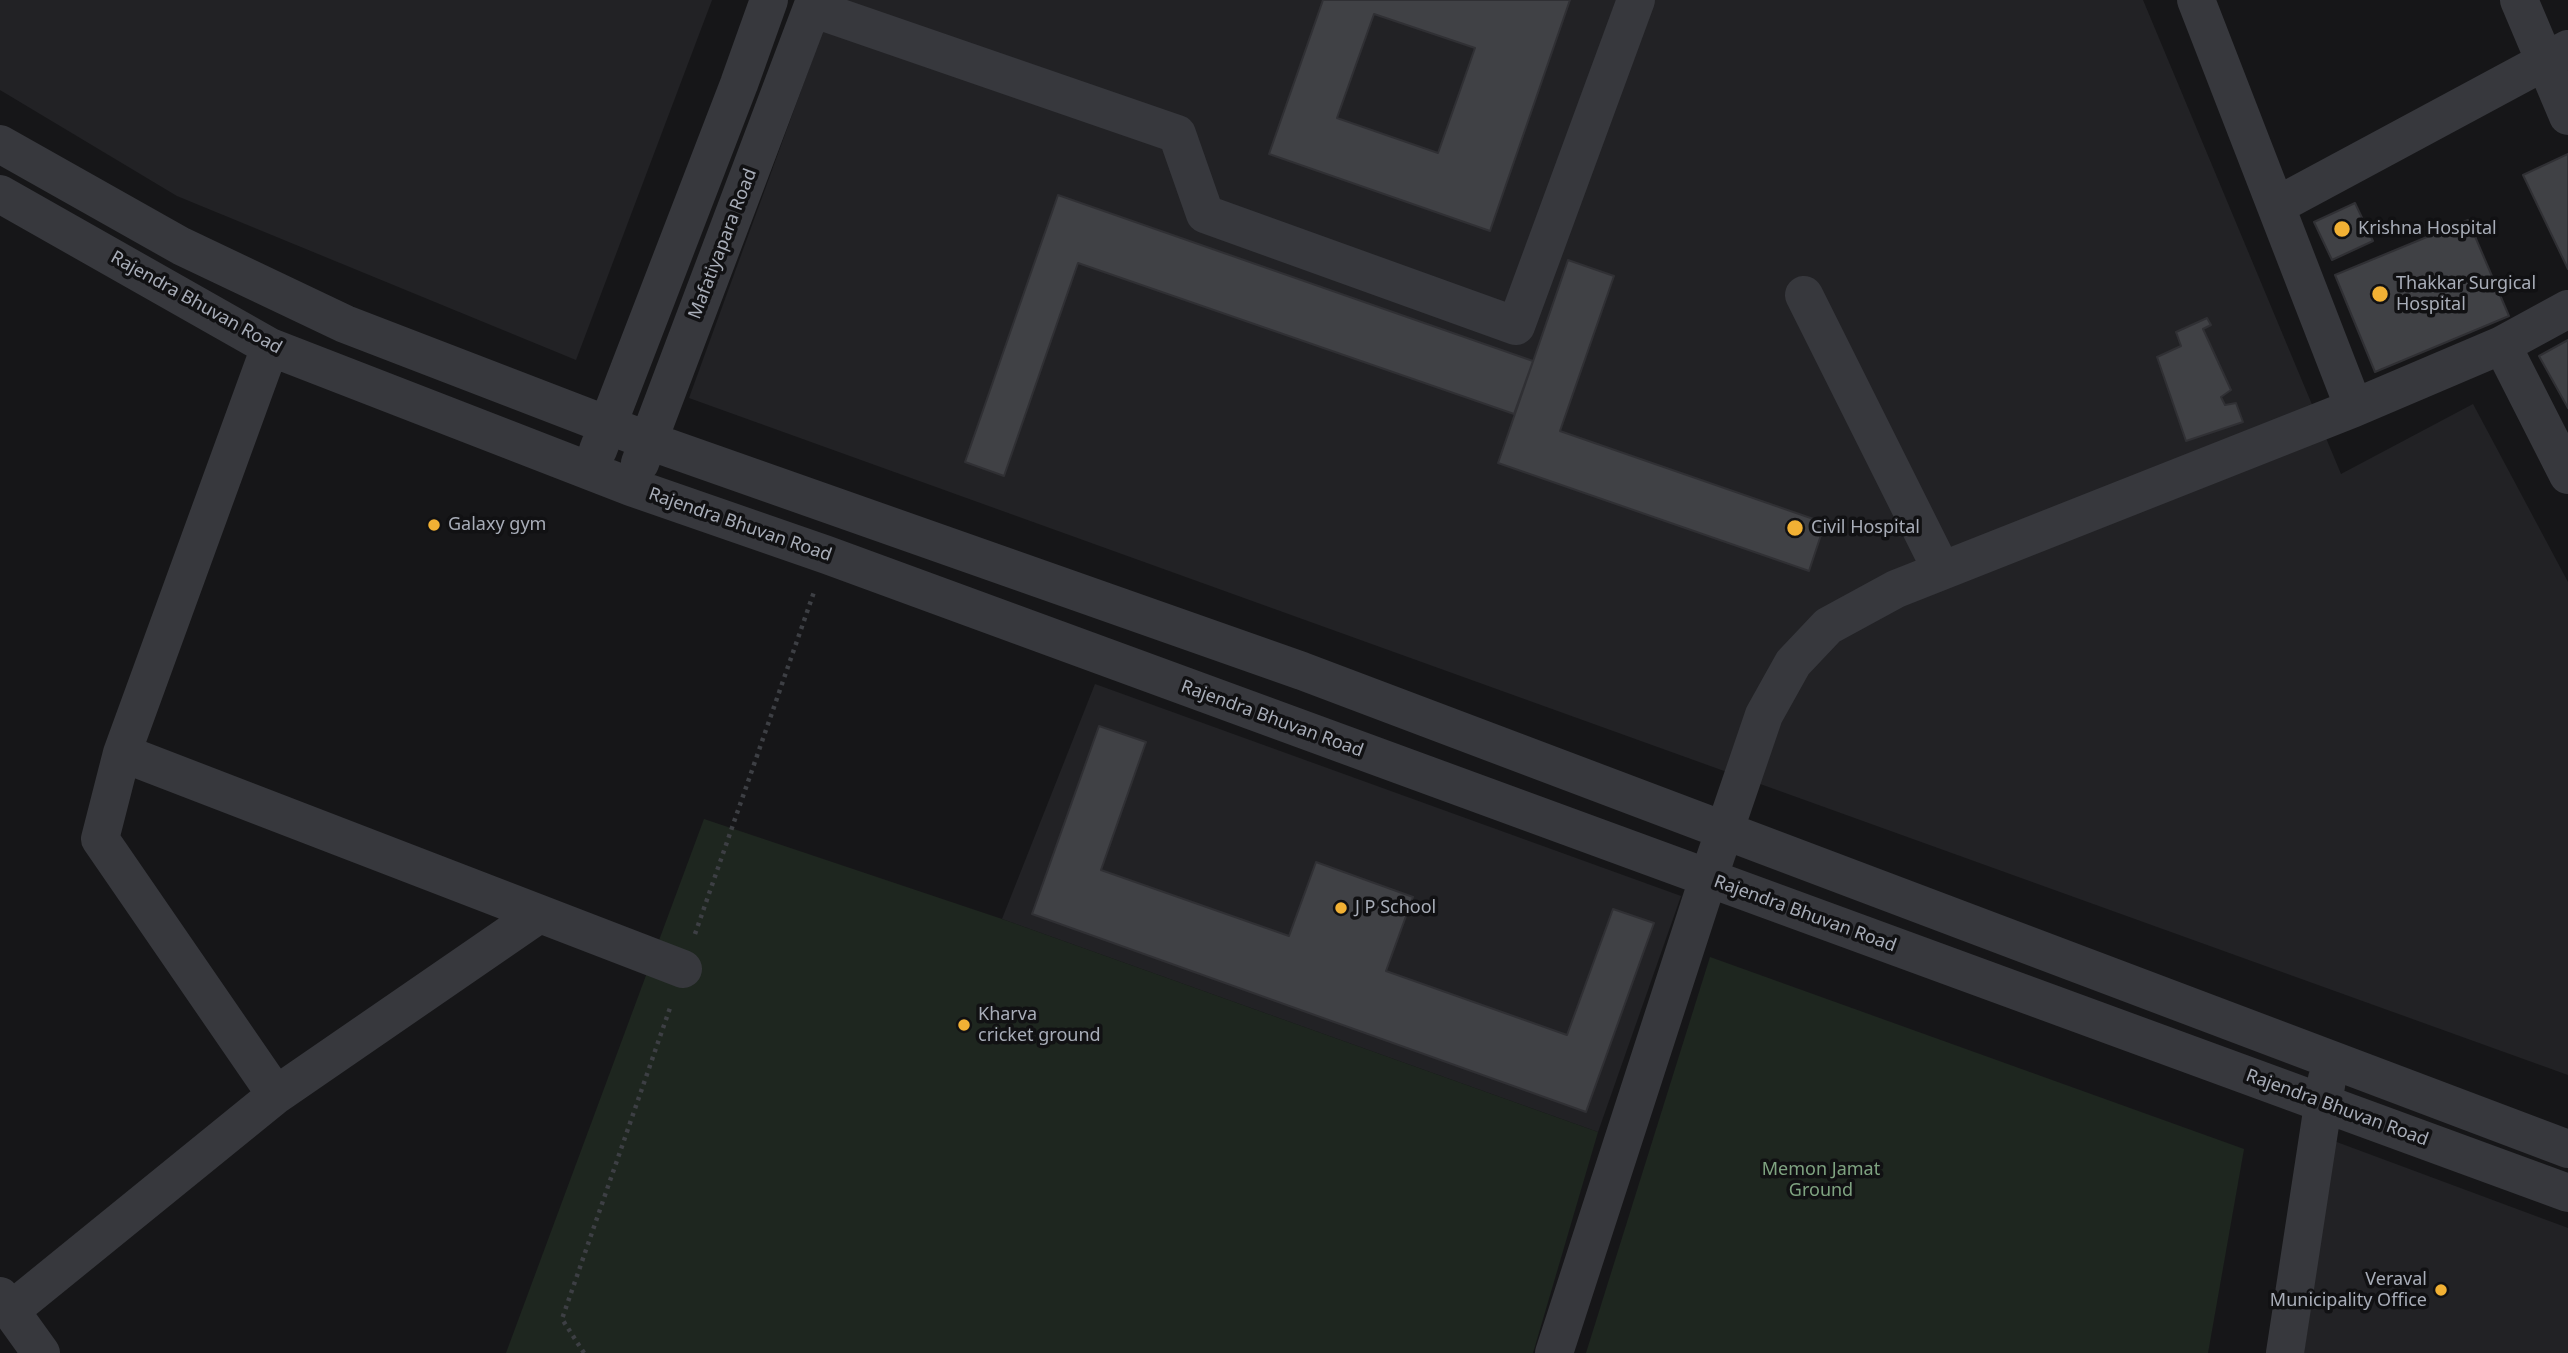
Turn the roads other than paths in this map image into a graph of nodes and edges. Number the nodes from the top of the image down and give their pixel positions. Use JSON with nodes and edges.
{"nodes":[{"id":1,"x":769,"y":0,"type":"edge"},
{"id":2,"x":1636,"y":0,"type":"edge"},
{"id":3,"x":2196,"y":0,"type":"edge"},
{"id":4,"x":2519,"y":0,"type":"edge"},
{"id":5,"x":814,"y":4,"type":"edge"},
{"id":6,"x":2556,"y":55,"type":"edge"},
{"id":7,"x":2568,"y":116,"type":"edge"},
{"id":8,"x":0,"y":144,"type":"edge"},
{"id":9,"x":0,"y":194,"type":"edge"},
{"id":10,"x":2276,"y":206,"type":"junction"},
{"id":11,"x":181,"y":246,"type":"junction"},
{"id":12,"x":164,"y":286,"type":"junction"},
{"id":13,"x":1804,"y":295,"type":"dead end"},
{"id":14,"x":2568,"y":309,"type":"edge"},
{"id":15,"x":2502,"y":345,"type":"junction"},
{"id":16,"x":271,"y":347,"type":"junction"},
{"id":17,"x":411,"y":349,"type":"junction"},
{"id":18,"x":395,"y":395,"type":"junction"},
{"id":19,"x":2354,"y":408,"type":"junction"},
{"id":20,"x":607,"y":426,"type":"junction"},
{"id":21,"x":649,"y":441,"type":"junction"},
{"id":22,"x":589,"y":471,"type":"junction"},
{"id":23,"x":2568,"y":475,"type":"edge"},
{"id":24,"x":631,"y":487,"type":"junction"},
{"id":25,"x":1942,"y":571,"type":"junction"},
{"id":26,"x":1364,"y":695,"type":"junction"},
{"id":27,"x":1344,"y":745,"type":"junction"},
{"id":28,"x":122,"y":753,"type":"junction"},
{"id":29,"x":1725,"y":830,"type":"junction"},
{"id":30,"x":1708,"y":879,"type":"junction"},
{"id":31,"x":540,"y":914,"type":"junction"},
{"id":32,"x":683,"y":969,"type":"dead end"},
{"id":33,"x":2330,"y":1059,"type":"junction"},
{"id":34,"x":276,"y":1095,"type":"junction"},
{"id":35,"x":2323,"y":1103,"type":"junction"},
{"id":36,"x":2568,"y":1149,"type":"edge"},
{"id":37,"x":2568,"y":1193,"type":"edge"},
{"id":38,"x":5,"y":1303,"type":"edge"},
{"id":39,"x":41,"y":1353,"type":"edge"},
{"id":40,"x":1554,"y":1353,"type":"edge"},
{"id":41,"x":2285,"y":1353,"type":"edge"}],
"edges":[{"from":1,"to":20,"type":"street"},
{"from":2,"to":5,"type":"street"},
{"from":3,"to":10,"type":"street"},
{"from":4,"to":6,"type":"street"},
{"from":5,"to":21,"type":"street","name":"Mafatiyapara Road"},
{"from":6,"to":7,"type":"street"},
{"from":6,"to":10,"type":"street"},
{"from":8,"to":11,"type":"street"},
{"from":9,"to":12,"type":"street","name":"Rajendra Bhuvan Road"},
{"from":10,"to":19,"type":"street"},
{"from":11,"to":12,"type":"street"},
{"from":11,"to":17,"type":"street"},
{"from":12,"to":16,"type":"street","name":"Rajendra Bhuvan Road"},
{"from":13,"to":25,"type":"street"},
{"from":14,"to":15,"type":"street"},
{"from":15,"to":19,"type":"street"},
{"from":15,"to":23,"type":"street"},
{"from":16,"to":18,"type":"street","name":"Rajendra Bhuvan Road"},
{"from":16,"to":28,"type":"street"},
{"from":17,"to":18,"type":"street"},
{"from":17,"to":20,"type":"street"},
{"from":18,"to":22,"type":"street","name":"Rajendra Bhuvan Road"},
{"from":19,"to":25,"type":"street"},
{"from":20,"to":21,"type":"street"},
{"from":20,"to":22,"type":"street"},
{"from":21,"to":24,"type":"street","name":"Mafatiyapara Road"},
{"from":21,"to":26,"type":"street"},
{"from":22,"to":24,"type":"street","name":"Rajendra Bhuvan Road"},
{"from":24,"to":27,"type":"street","name":"Rajendra Bhuvan Road"},
{"from":25,"to":29,"type":"street"},
{"from":26,"to":27,"type":"street"},
{"from":26,"to":29,"type":"street"},
{"from":27,"to":30,"type":"street","name":"Rajendra Bhuvan Road"},
{"from":28,"to":31,"type":"street"},
{"from":28,"to":34,"type":"street"},
{"from":29,"to":30,"type":"street"},
{"from":29,"to":33,"type":"street"},
{"from":30,"to":35,"type":"street","name":"Rajendra Bhuvan Road"},
{"from":30,"to":40,"type":"street"},
{"from":31,"to":32,"type":"street"},
{"from":31,"to":34,"type":"street"},
{"from":33,"to":35,"type":"street"},
{"from":33,"to":36,"type":"street"},
{"from":34,"to":38,"type":"street"},
{"from":35,"to":37,"type":"street","name":"Rajendra Bhuvan Road"},
{"from":35,"to":41,"type":"street"},
{"from":38,"to":39,"type":"street"}]}
